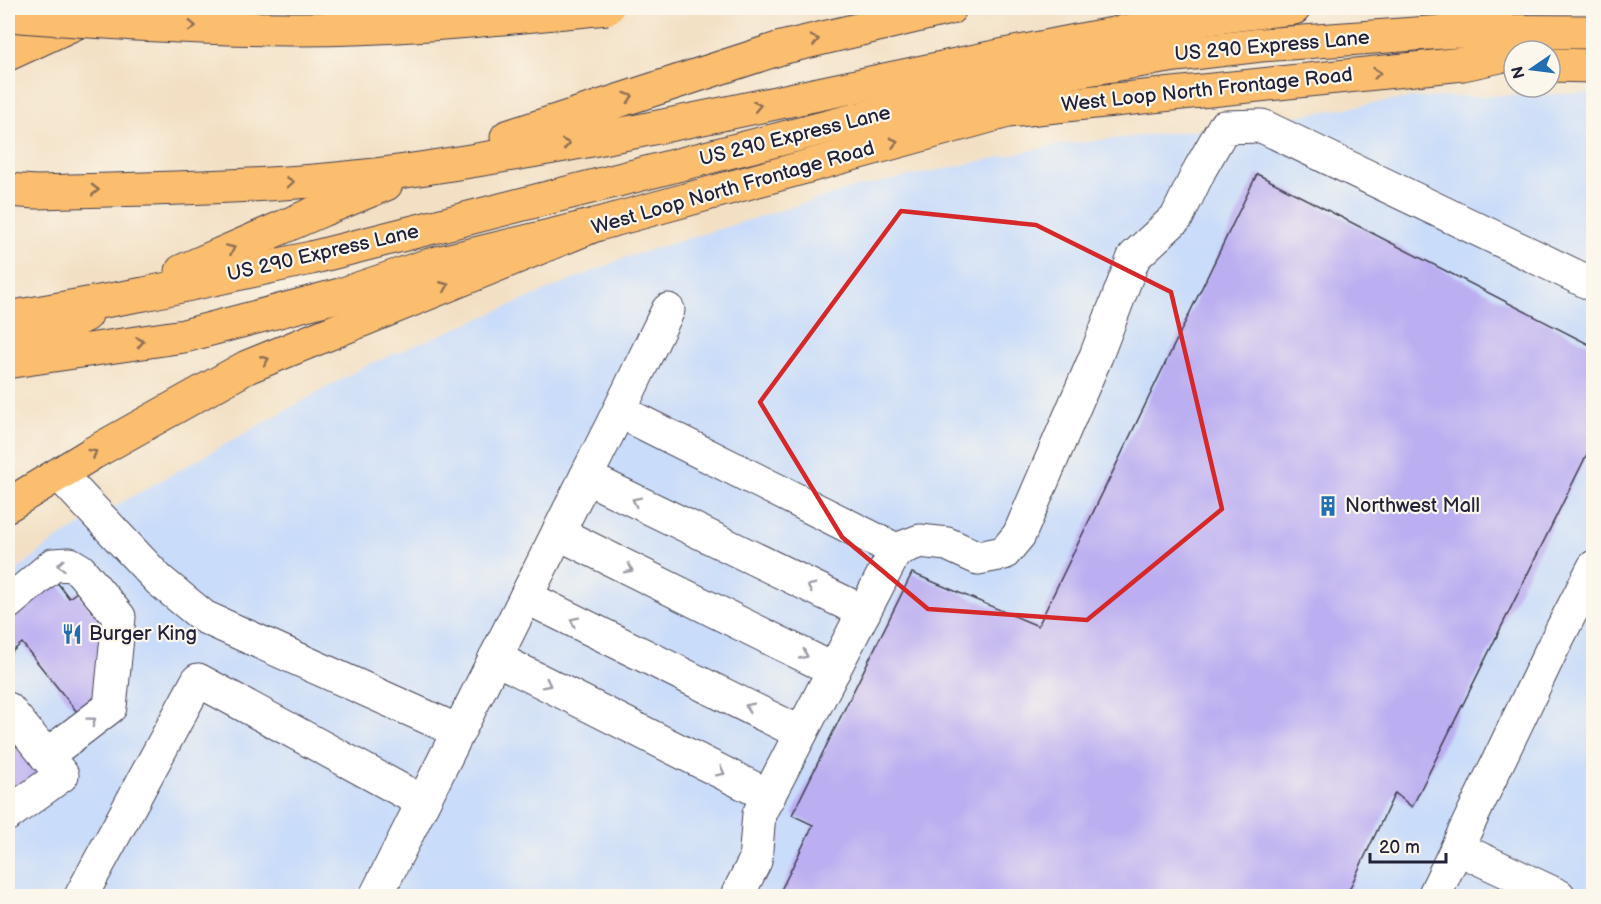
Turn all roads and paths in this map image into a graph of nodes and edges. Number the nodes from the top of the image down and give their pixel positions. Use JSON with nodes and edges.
{"nodes":[{"id":1,"x":108,"y":8,"type":"edge"},
{"id":2,"x":608,"y":8,"type":"edge"},
{"id":3,"x":950,"y":8,"type":"edge"},
{"id":4,"x":1294,"y":8,"type":"edge"},
{"id":5,"x":8,"y":15,"type":"edge"},
{"id":6,"x":1593,"y":32,"type":"edge"},
{"id":7,"x":1593,"y":37,"type":"edge"},
{"id":8,"x":1562,"y":43,"type":"edge"},
{"id":9,"x":8,"y":54,"type":"edge"},
{"id":10,"x":1502,"y":56,"type":"edge"},
{"id":11,"x":1463,"y":64,"type":"junction"},
{"id":12,"x":1502,"y":64,"type":"edge"},
{"id":13,"x":1562,"y":65,"type":"edge"},
{"id":14,"x":1593,"y":66,"type":"edge"},
{"id":15,"x":8,"y":190,"type":"edge"},
{"id":16,"x":595,"y":225,"type":"junction"},
{"id":17,"x":1593,"y":285,"type":"edge"},
{"id":18,"x":668,"y":310,"type":"dead end"},
{"id":19,"x":8,"y":318,"type":"edge"},
{"id":20,"x":8,"y":355,"type":"edge"},
{"id":21,"x":8,"y":362,"type":"edge"},
{"id":22,"x":620,"y":411,"type":"junction"},
{"id":23,"x":59,"y":474,"type":"junction"},
{"id":24,"x":586,"y":477,"type":"junction"},
{"id":25,"x":8,"y":505,"type":"edge"},
{"id":26,"x":558,"y":533,"type":"junction"},
{"id":27,"x":896,"y":550,"type":"junction"},
{"id":28,"x":1593,"y":567,"type":"edge"},
{"id":29,"x":526,"y":597,"type":"junction"},
{"id":30,"x":8,"y":603,"type":"edge"},
{"id":31,"x":864,"y":612,"type":"junction"},
{"id":32,"x":495,"y":658,"type":"junction"},
{"id":33,"x":834,"y":670,"type":"junction"},
{"id":34,"x":8,"y":709,"type":"edge"},
{"id":35,"x":458,"y":731,"type":"junction"},
{"id":36,"x":801,"y":733,"type":"junction"},
{"id":37,"x":46,"y":756,"type":"junction"},
{"id":38,"x":769,"y":796,"type":"junction"},
{"id":39,"x":423,"y":802,"type":"junction"},
{"id":40,"x":8,"y":814,"type":"edge"},
{"id":41,"x":1457,"y":848,"type":"junction"},
{"id":42,"x":81,"y":897,"type":"edge"},
{"id":43,"x":376,"y":897,"type":"edge"},
{"id":44,"x":738,"y":897,"type":"edge"},
{"id":45,"x":1434,"y":897,"type":"edge"},
{"id":46,"x":1559,"y":897,"type":"edge"}],
"edges":[{"from":1,"to":9,"type":"main road"},
{"from":5,"to":2,"type":"main road","one_way":true,"bridge":true},
{"from":20,"to":3,"type":"main road","one_way":true},
{"from":15,"to":4,"type":"main road","one_way":true},
{"from":6,"to":19,"type":"main road","name":"US 290 Express Lane"},
{"from":7,"to":8,"type":"main road"},
{"from":10,"to":11,"type":"main road","name":"West Loop North Frontage Road"},
{"from":11,"to":12,"type":"main road"},
{"from":16,"to":11,"type":"main road","name":"West Loop North Frontage Road","one_way":true},
{"from":13,"to":14,"type":"main road"},
{"from":21,"to":16,"type":"main road","one_way":true},
{"from":23,"to":16,"type":"main road","name":"West Loop North Frontage Road","one_way":true},
{"from":17,"to":27,"type":"lane"},
{"from":18,"to":22,"type":"lane"},
{"from":22,"to":24,"type":"lane"},
{"from":22,"to":27,"type":"lane"},
{"from":23,"to":25,"type":"main road","name":"West Loop North Frontage Road"},
{"from":23,"to":35,"type":"lane"},
{"from":24,"to":26,"type":"lane"},
{"from":31,"to":24,"type":"lane","one_way":true},
{"from":26,"to":29,"type":"lane"},
{"from":26,"to":33,"type":"lane","one_way":true},
{"from":27,"to":31,"type":"lane"},
{"from":28,"to":41,"type":"lane"},
{"from":29,"to":32,"type":"lane"},
{"from":36,"to":29,"type":"lane","one_way":true},
{"from":37,"to":30,"type":"lane","one_way":true},
{"from":31,"to":33,"type":"lane"},
{"from":32,"to":35,"type":"lane"},
{"from":32,"to":38,"type":"lane","one_way":true},
{"from":33,"to":36,"type":"lane"},
{"from":34,"to":37,"type":"lane"},
{"from":35,"to":39,"type":"lane"},
{"from":36,"to":38,"type":"lane"},
{"from":37,"to":40,"type":"lane"},
{"from":38,"to":44,"type":"lane"},
{"from":39,"to":42,"type":"lane"},
{"from":39,"to":43,"type":"lane"},
{"from":41,"to":45,"type":"lane"},
{"from":41,"to":46,"type":"lane"}]}
